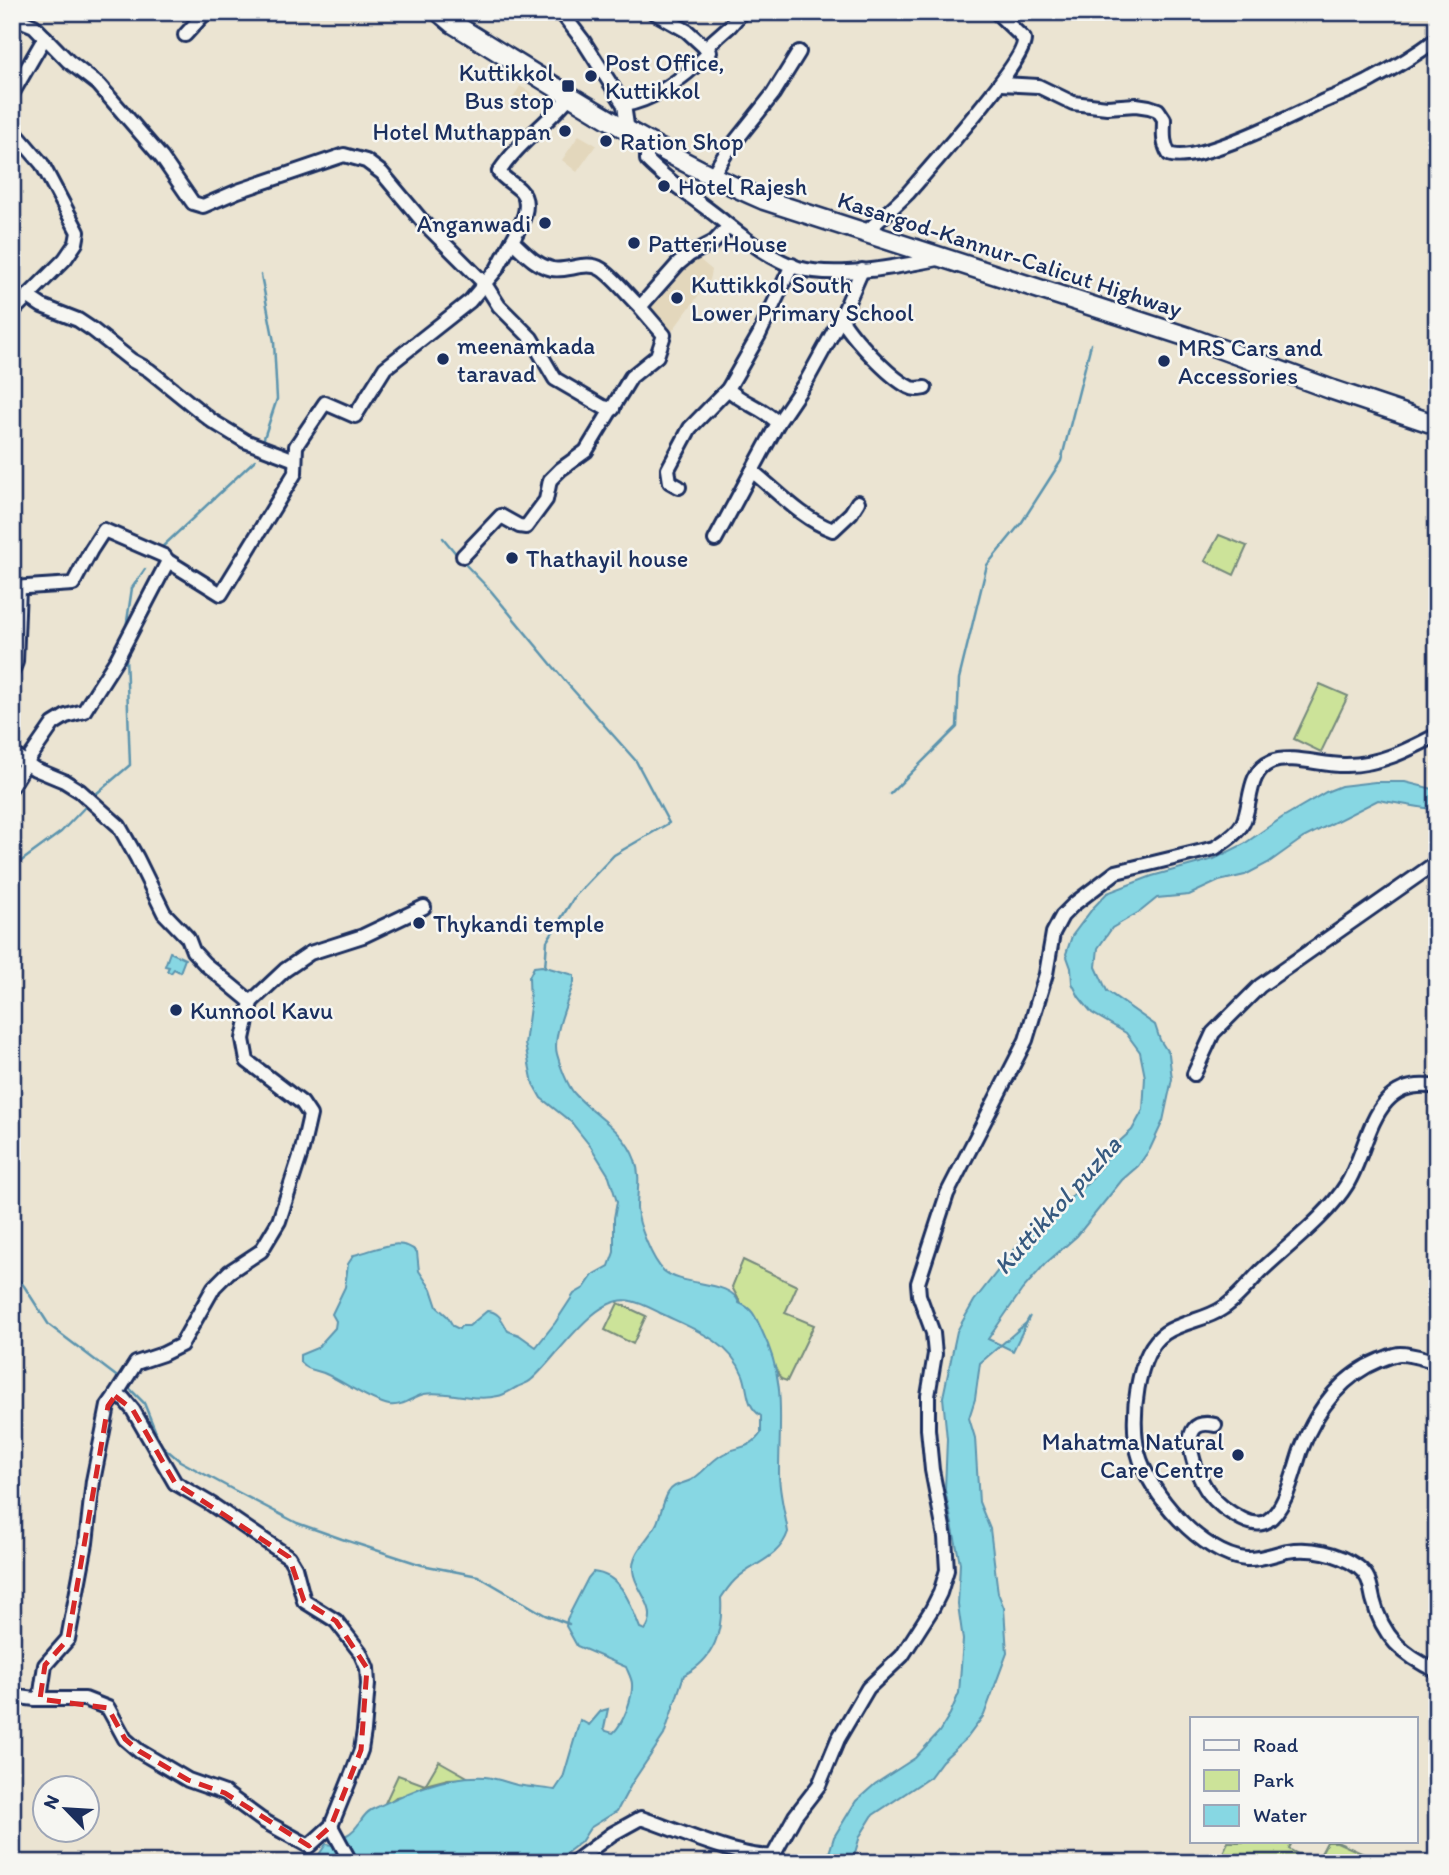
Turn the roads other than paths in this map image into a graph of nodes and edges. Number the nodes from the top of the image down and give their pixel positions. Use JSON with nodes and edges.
{"nodes":[{"id":1,"x":206,"y":12,"type":"edge"},
{"id":2,"x":439,"y":12,"type":"edge"},
{"id":3,"x":561,"y":12,"type":"edge"},
{"id":4,"x":653,"y":12,"type":"edge"},
{"id":5,"x":742,"y":12,"type":"edge"},
{"id":6,"x":996,"y":12,"type":"edge"},
{"id":7,"x":12,"y":17,"type":"edge"},
{"id":8,"x":185,"y":35,"type":"dead end"},
{"id":9,"x":45,"y":37,"type":"junction"},
{"id":10,"x":1437,"y":38,"type":"edge"},
{"id":11,"x":705,"y":48,"type":"junction"},
{"id":12,"x":799,"y":52,"type":"dead end"},
{"id":13,"x":1001,"y":84,"type":"junction"},
{"id":14,"x":12,"y":94,"type":"edge"},
{"id":15,"x":570,"y":96,"type":"junction"},
{"id":16,"x":624,"y":105,"type":"junction"},
{"id":17,"x":12,"y":129,"type":"edge"},
{"id":18,"x":628,"y":132,"type":"junction"},
{"id":19,"x":647,"y":143,"type":"junction"},
{"id":20,"x":710,"y":177,"type":"junction"},
{"id":21,"x":729,"y":226,"type":"junction"},
{"id":22,"x":864,"y":234,"type":"junction"},
{"id":23,"x":512,"y":241,"type":"junction"},
{"id":24,"x":942,"y":258,"type":"junction"},
{"id":25,"x":792,"y":265,"type":"junction"},
{"id":26,"x":862,"y":270,"type":"junction"},
{"id":27,"x":485,"y":284,"type":"junction"},
{"id":28,"x":27,"y":296,"type":"junction"},
{"id":29,"x":640,"y":307,"type":"junction"},
{"id":30,"x":12,"y":312,"type":"edge"},
{"id":31,"x":841,"y":318,"type":"junction"},
{"id":32,"x":925,"y":388,"type":"dead end"},
{"id":33,"x":728,"y":389,"type":"junction"},
{"id":34,"x":613,"y":409,"type":"junction"},
{"id":35,"x":778,"y":424,"type":"junction"},
{"id":36,"x":1437,"y":425,"type":"edge"},
{"id":37,"x":295,"y":460,"type":"junction"},
{"id":38,"x":752,"y":471,"type":"junction"},
{"id":39,"x":679,"y":487,"type":"dead end"},
{"id":40,"x":858,"y":502,"type":"dead end"},
{"id":41,"x":715,"y":540,"type":"dead end"},
{"id":42,"x":463,"y":556,"type":"dead end"},
{"id":43,"x":169,"y":561,"type":"junction"},
{"id":44,"x":16,"y":588,"type":"edge"},
{"id":45,"x":12,"y":672,"type":"edge"},
{"id":46,"x":1437,"y":735,"type":"edge"},
{"id":47,"x":12,"y":753,"type":"edge"},
{"id":48,"x":26,"y":763,"type":"junction"},
{"id":49,"x":12,"y":786,"type":"edge"},
{"id":50,"x":1437,"y":862,"type":"edge"},
{"id":51,"x":424,"y":907,"type":"dead end"},
{"id":52,"x":251,"y":1002,"type":"junction"},
{"id":53,"x":1194,"y":1074,"type":"dead end"},
{"id":54,"x":1437,"y":1087,"type":"edge"},
{"id":55,"x":1437,"y":1362,"type":"edge"},
{"id":56,"x":117,"y":1394,"type":"junction"},
{"id":57,"x":1215,"y":1425,"type":"dead end"},
{"id":58,"x":1437,"y":1671,"type":"edge"},
{"id":59,"x":12,"y":1696,"type":"edge"},
{"id":60,"x":40,"y":1699,"type":"junction"},
{"id":61,"x":334,"y":1831,"type":"junction"},
{"id":62,"x":351,"y":1863,"type":"edge"},
{"id":63,"x":573,"y":1863,"type":"edge"}],
"edges":[{"from":1,"to":8,"type":"street"},
{"from":2,"to":15,"type":"highway","name":"Kasargod-Kannur-Calicut Highway"},
{"from":3,"to":16,"type":"street"},
{"from":4,"to":11,"type":"street"},
{"from":5,"to":11,"type":"street"},
{"from":6,"to":13,"type":"street"},
{"from":7,"to":9,"type":"street"},
{"from":9,"to":14,"type":"street"},
{"from":9,"to":27,"type":"street"},
{"from":10,"to":13,"type":"street"},
{"from":11,"to":16,"type":"street"},
{"from":12,"to":20,"type":"street"},
{"from":13,"to":22,"type":"street"},
{"from":15,"to":18,"type":"highway","name":"Kasargod-Kannur-Calicut Highway"},
{"from":15,"to":23,"type":"street"},
{"from":16,"to":18,"type":"street"},
{"from":17,"to":28,"type":"street"},
{"from":18,"to":19,"type":"highway","name":"Kasargod-Kannur-Calicut Highway"},
{"from":19,"to":20,"type":"highway","name":"Kasargod-Kannur-Calicut Highway"},
{"from":19,"to":21,"type":"street"},
{"from":20,"to":22,"type":"highway","name":"Kasargod-Kannur-Calicut Highway"},
{"from":21,"to":25,"type":"street"},
{"from":21,"to":29,"type":"street"},
{"from":22,"to":24,"type":"highway","name":"Kasargod-Kannur-Calicut Highway"},
{"from":23,"to":27,"type":"street"},
{"from":23,"to":29,"type":"street"},
{"from":24,"to":26,"type":"street"},
{"from":24,"to":36,"type":"highway","name":"Kasargod-Kannur-Calicut Highway"},
{"from":25,"to":26,"type":"street"},
{"from":25,"to":33,"type":"street"},
{"from":26,"to":31,"type":"street"},
{"from":27,"to":34,"type":"street"},
{"from":27,"to":37,"type":"street"},
{"from":28,"to":30,"type":"street"},
{"from":28,"to":37,"type":"street"},
{"from":29,"to":34,"type":"street"},
{"from":31,"to":32,"type":"street"},
{"from":31,"to":35,"type":"street"},
{"from":33,"to":35,"type":"street"},
{"from":33,"to":39,"type":"street"},
{"from":34,"to":42,"type":"street"},
{"from":35,"to":38,"type":"street"},
{"from":37,"to":43,"type":"street"},
{"from":38,"to":40,"type":"street"},
{"from":38,"to":41,"type":"street"},
{"from":43,"to":44,"type":"street"},
{"from":43,"to":48,"type":"street"},
{"from":44,"to":45,"type":"street"},
{"from":46,"to":63,"type":"street"},
{"from":47,"to":48,"type":"street"},
{"from":48,"to":49,"type":"street"},
{"from":48,"to":52,"type":"street"},
{"from":50,"to":53,"type":"street"},
{"from":51,"to":52,"type":"street"},
{"from":52,"to":56,"type":"street"},
{"from":54,"to":58,"type":"street"},
{"from":55,"to":57,"type":"street"},
{"from":56,"to":60,"type":"street"},
{"from":56,"to":61,"type":"street"},
{"from":59,"to":60,"type":"street"},
{"from":60,"to":61,"type":"street"},
{"from":61,"to":62,"type":"street"}]}
